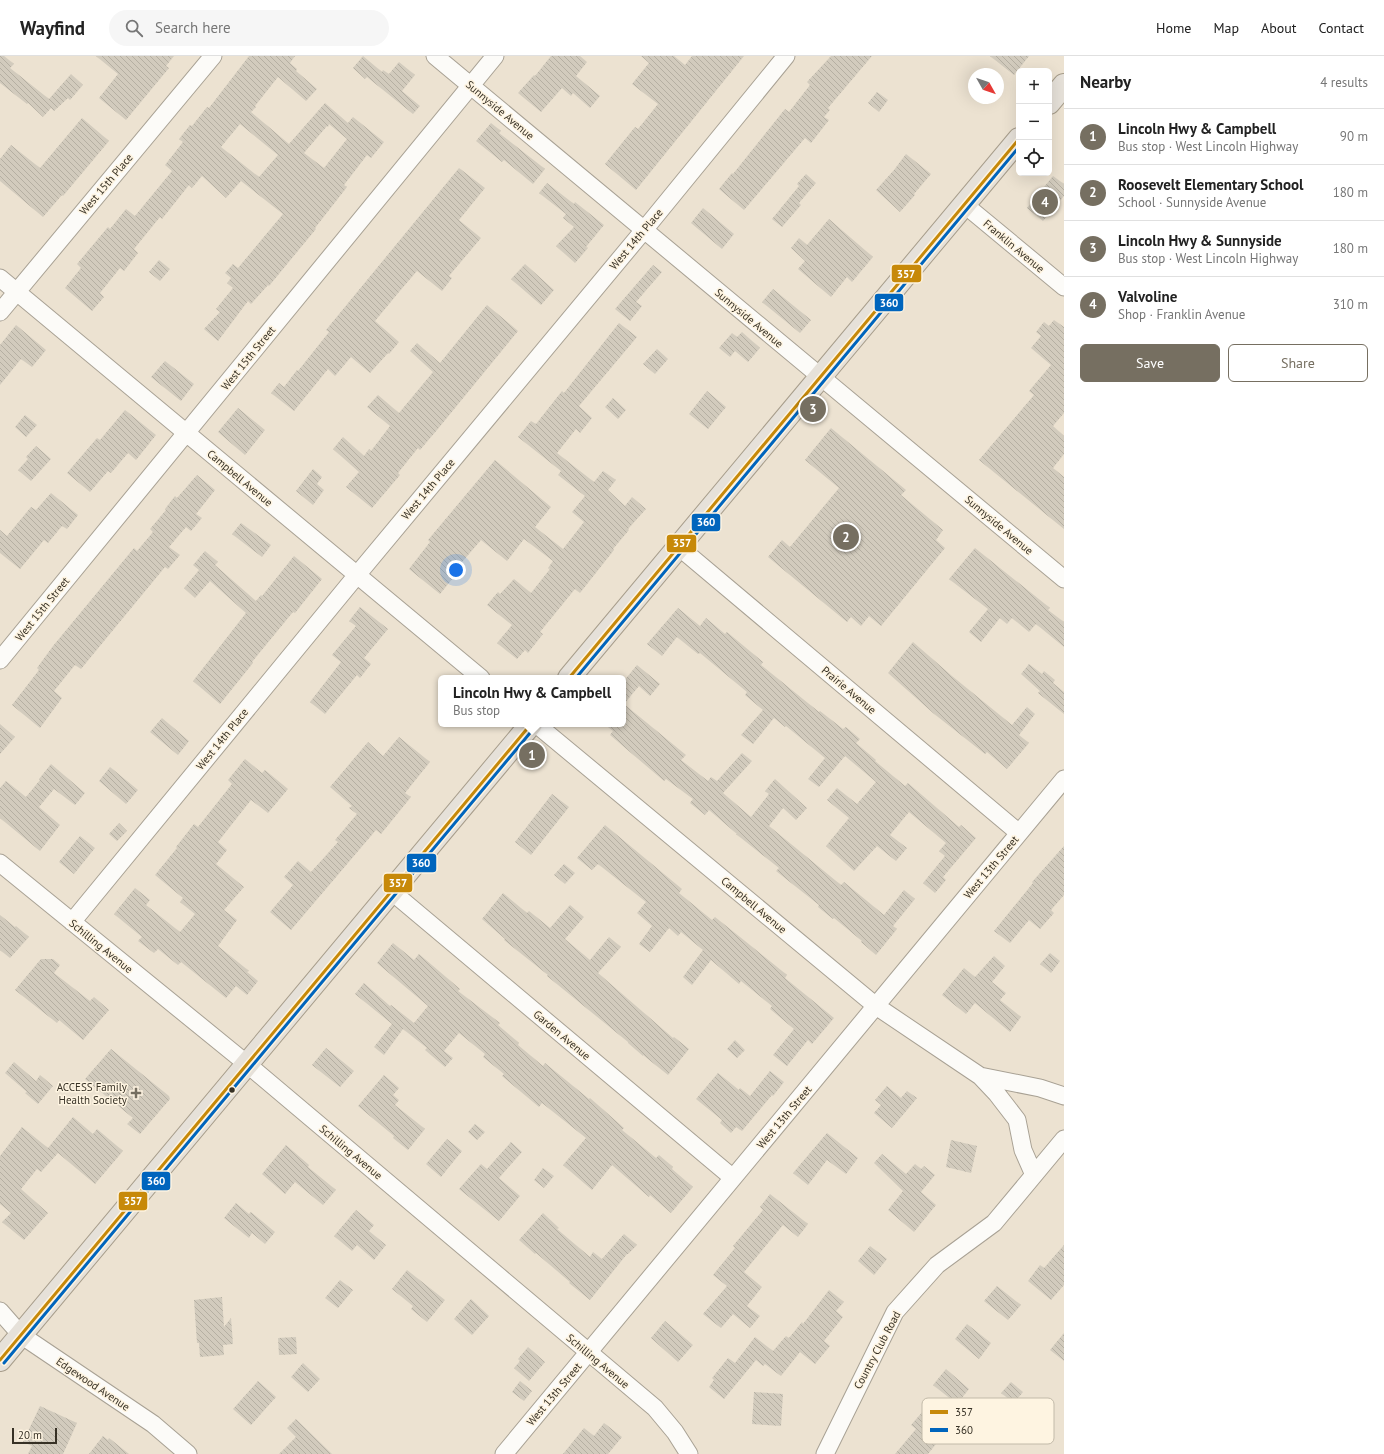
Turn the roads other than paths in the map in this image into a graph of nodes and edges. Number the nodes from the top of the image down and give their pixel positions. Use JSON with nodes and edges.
{"nodes":[{"id":1,"x":213,"y":56,"type":"edge"},
{"id":2,"x":435,"y":56,"type":"edge"},
{"id":3,"x":495,"y":56,"type":"edge"},
{"id":4,"x":786,"y":56,"type":"edge"},
{"id":5,"x":1064,"y":85,"type":"edge"},
{"id":6,"x":470,"y":86,"type":"junction"},
{"id":7,"x":1052,"y":99,"type":"edge"},
{"id":8,"x":1018,"y":140,"type":"edge"},
{"id":9,"x":965,"y":204,"type":"junction"},
{"id":10,"x":644,"y":230,"type":"junction"},
{"id":11,"x":0,"y":278,"type":"edge"},
{"id":12,"x":1064,"y":287,"type":"edge"},
{"id":13,"x":17,"y":292,"type":"junction"},
{"id":14,"x":0,"y":312,"type":"edge"},
{"id":15,"x":821,"y":377,"type":"junction"},
{"id":16,"x":186,"y":433,"type":"junction"},
{"id":17,"x":679,"y":547,"type":"junction"},
{"id":18,"x":357,"y":575,"type":"junction"},
{"id":19,"x":1064,"y":579,"type":"edge"},
{"id":20,"x":0,"y":660,"type":"edge"},
{"id":21,"x":477,"y":675,"type":"edge"},
{"id":22,"x":572,"y":675,"type":"edge"},
{"id":23,"x":528,"y":727,"type":"edge"},
{"id":24,"x":540,"y":727,"type":"edge"},
{"id":25,"x":1064,"y":779,"type":"edge"},
{"id":26,"x":1019,"y":833,"type":"junction"},
{"id":27,"x":0,"y":863,"type":"edge"},
{"id":28,"x":391,"y":891,"type":"junction"},
{"id":29,"x":72,"y":922,"type":"junction"},
{"id":30,"x":876,"y":1006,"type":"junction"},
{"id":31,"x":247,"y":1064,"type":"junction"},
{"id":32,"x":980,"y":1076,"type":"junction"},
{"id":33,"x":1064,"y":1096,"type":"edge"},
{"id":34,"x":1064,"y":1139,"type":"edge"},
{"id":35,"x":1034,"y":1175,"type":"junction"},
{"id":36,"x":733,"y":1178,"type":"junction"},
{"id":37,"x":0,"y":1311,"type":"edge"},
{"id":38,"x":21,"y":1335,"type":"junction"},
{"id":39,"x":588,"y":1353,"type":"junction"},
{"id":40,"x":0,"y":1360,"type":"edge"},
{"id":41,"x":188,"y":1454,"type":"edge"},
{"id":42,"x":504,"y":1454,"type":"edge"},
{"id":43,"x":689,"y":1454,"type":"edge"},
{"id":44,"x":826,"y":1454,"type":"edge"}],
"edges":[{"from":1,"to":13,"type":"street","name":"West 15th Place"},
{"from":2,"to":6,"type":"street","name":"Sunnyside Avenue"},
{"from":3,"to":6,"type":"street","name":"West 15th Street"},
{"from":4,"to":10,"type":"street","name":"West 14th Place"},
{"from":5,"to":7,"type":"main road"},
{"from":6,"to":10,"type":"street","name":"Sunnyside Avenue"},
{"from":6,"to":16,"type":"street","name":"West 15th Street"},
{"from":8,"to":9,"type":"main road"},
{"from":9,"to":12,"type":"street","name":"Franklin Avenue"},
{"from":9,"to":15,"type":"main road"},
{"from":10,"to":15,"type":"street","name":"Sunnyside Avenue"},
{"from":10,"to":18,"type":"street","name":"West 14th Place"},
{"from":11,"to":13,"type":"street","name":"Campbell Avenue"},
{"from":13,"to":14,"type":"street","name":"West 15th Place"},
{"from":13,"to":16,"type":"street","name":"Campbell Avenue"},
{"from":15,"to":17,"type":"main road"},
{"from":15,"to":19,"type":"street","name":"Sunnyside Avenue"},
{"from":16,"to":18,"type":"street","name":"Campbell Avenue"},
{"from":16,"to":20,"type":"street","name":"West 15th Street"},
{"from":17,"to":22,"type":"main road"},
{"from":17,"to":26,"type":"street","name":"Prairie Avenue"},
{"from":18,"to":21,"type":"street","name":"Campbell Avenue"},
{"from":18,"to":29,"type":"street","name":"West 14th Place"},
{"from":23,"to":28,"type":"main road"},
{"from":24,"to":30,"type":"street","name":"Campbell Avenue"},
{"from":25,"to":26,"type":"street","name":"West 13th Street"},
{"from":26,"to":30,"type":"street","name":"West 13th Street"},
{"from":27,"to":29,"type":"street","name":"Schilling Avenue"},
{"from":28,"to":31,"type":"main road"},
{"from":28,"to":36,"type":"street","name":"Garden Avenue"},
{"from":29,"to":31,"type":"street","name":"Schilling Avenue"},
{"from":30,"to":32,"type":"street","name":"Campbell Avenue"},
{"from":30,"to":36,"type":"street","name":"West 13th Street"},
{"from":31,"to":38,"type":"main road"},
{"from":31,"to":39,"type":"street","name":"Schilling Avenue"},
{"from":32,"to":33,"type":"street","name":"Campbell Avenue"},
{"from":32,"to":35,"type":"street","name":"Campbell Avenue"},
{"from":34,"to":35,"type":"street","name":"Country Club Road"},
{"from":35,"to":44,"type":"street","name":"Country Club Road"},
{"from":36,"to":39,"type":"street","name":"West 13th Street"},
{"from":37,"to":38,"type":"street","name":"Edgewood Avenue"},
{"from":38,"to":40,"type":"main road"},
{"from":38,"to":41,"type":"street","name":"Edgewood Avenue"},
{"from":39,"to":42,"type":"street","name":"West 13th Street"},
{"from":39,"to":43,"type":"street","name":"Schilling Avenue"}]}
